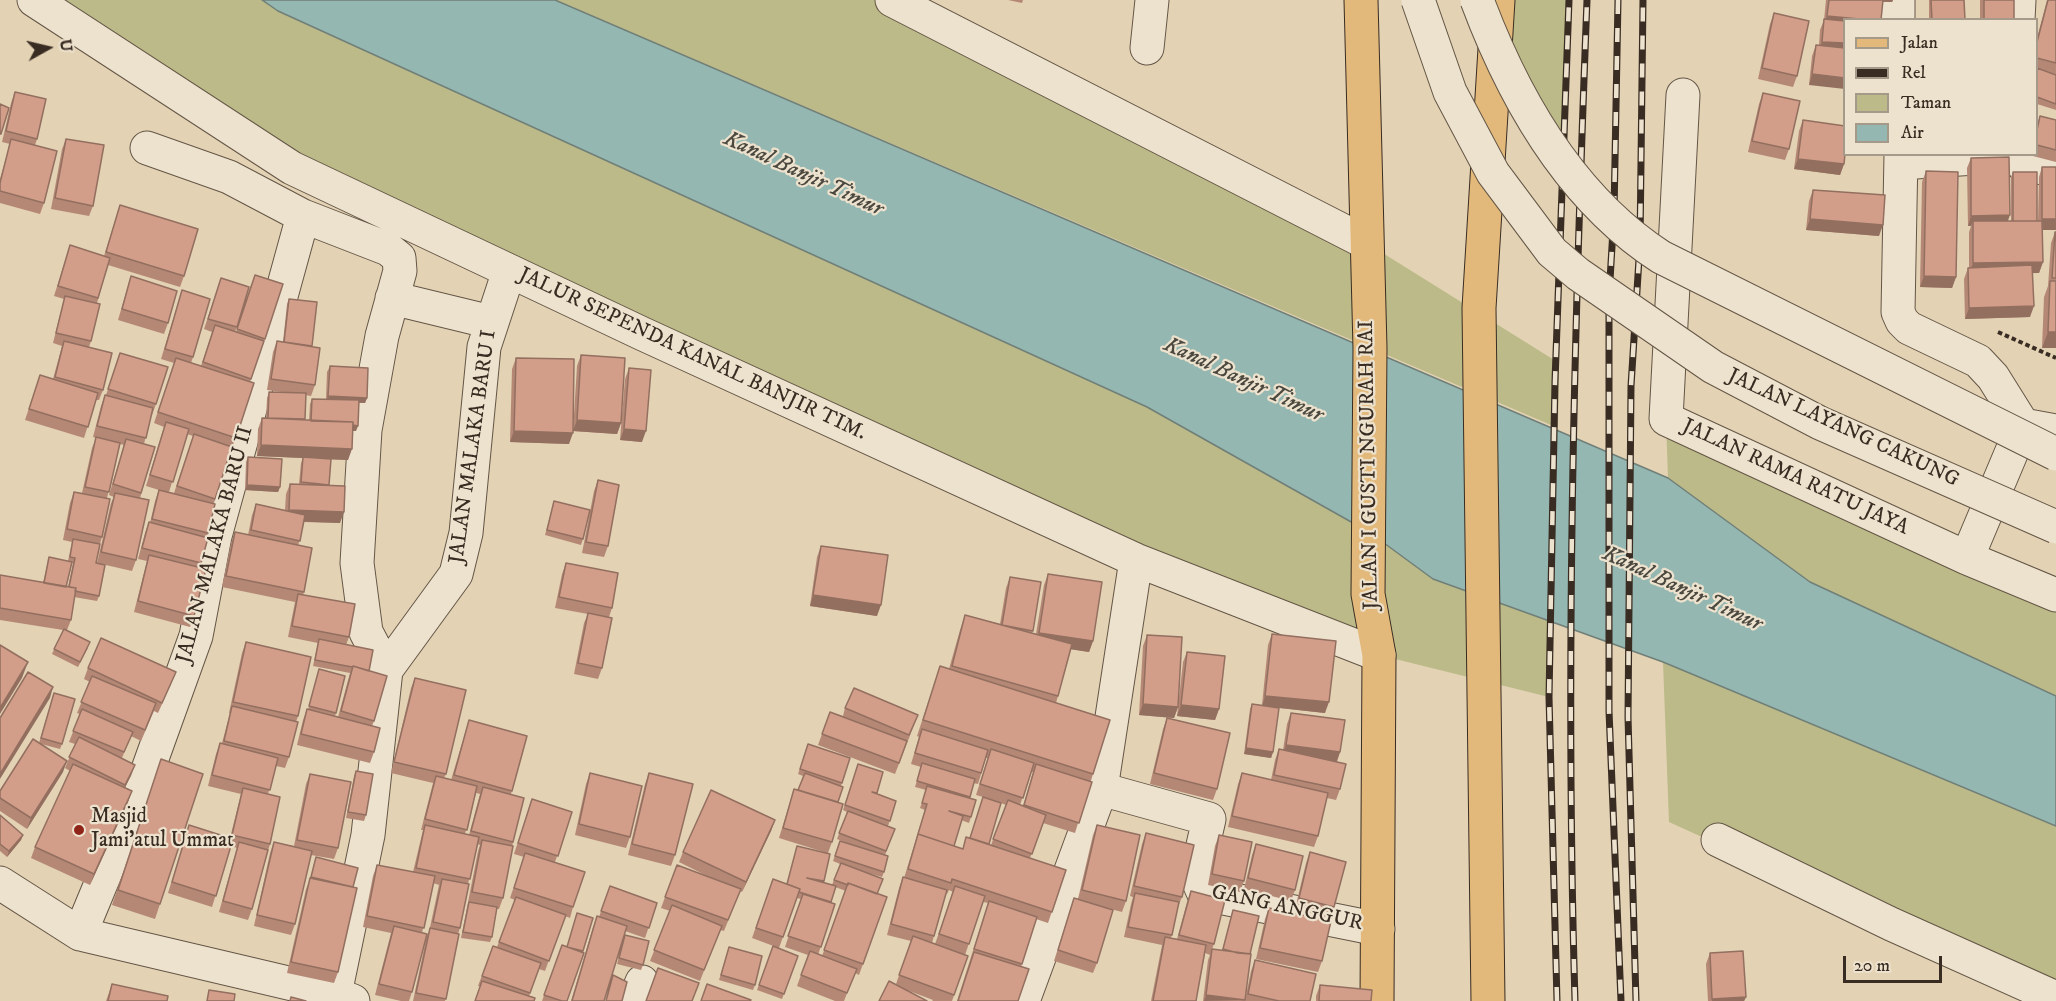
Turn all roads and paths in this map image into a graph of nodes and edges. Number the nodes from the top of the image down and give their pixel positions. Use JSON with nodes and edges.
{"nodes":[{"id":1,"x":34,"y":0,"type":"edge"},
{"id":2,"x":892,"y":0,"type":"edge"},
{"id":3,"x":1152,"y":0,"type":"edge"},
{"id":4,"x":1361,"y":0,"type":"edge"},
{"id":5,"x":1419,"y":0,"type":"edge"},
{"id":6,"x":1477,"y":0,"type":"edge"},
{"id":7,"x":1497,"y":0,"type":"edge"},
{"id":8,"x":1898,"y":0,"type":"edge"},
{"id":9,"x":2019,"y":0,"type":"edge"},
{"id":10,"x":1898,"y":18,"type":"edge"},
{"id":11,"x":2018,"y":18,"type":"edge"},
{"id":12,"x":1147,"y":48,"type":"dead end"},
{"id":13,"x":1683,"y":95,"type":"dead end"},
{"id":14,"x":147,"y":148,"type":"dead end"},
{"id":15,"x":1990,"y":156,"type":"edge"},
{"id":16,"x":2020,"y":156,"type":"edge"},
{"id":17,"x":1901,"y":159,"type":"edge"},
{"id":18,"x":2056,"y":169,"type":"edge"},
{"id":19,"x":303,"y":216,"type":"junction"},
{"id":20,"x":1366,"y":254,"type":"junction"},
{"id":21,"x":509,"y":271,"type":"junction"},
{"id":22,"x":392,"y":298,"type":"junction"},
{"id":23,"x":491,"y":322,"type":"junction"},
{"id":24,"x":2023,"y":424,"type":"junction"},
{"id":25,"x":2056,"y":431,"type":"edge"},
{"id":26,"x":2056,"y":454,"type":"edge"},
{"id":27,"x":2056,"y":527,"type":"edge"},
{"id":28,"x":1967,"y":558,"type":"junction"},
{"id":29,"x":1136,"y":560,"type":"junction"},
{"id":30,"x":2056,"y":595,"type":"edge"},
{"id":31,"x":1379,"y":656,"type":"junction"},
{"id":32,"x":386,"y":670,"type":"junction"},
{"id":33,"x":1101,"y":789,"type":"junction"},
{"id":34,"x":1718,"y":840,"type":"dead end"},
{"id":35,"x":0,"y":883,"type":"edge"},
{"id":36,"x":1378,"y":929,"type":"junction"},
{"id":37,"x":80,"y":934,"type":"junction"},
{"id":38,"x":344,"y":998,"type":"edge"},
{"id":39,"x":2056,"y":999,"type":"edge"},
{"id":40,"x":1023,"y":1001,"type":"edge"},
{"id":41,"x":1377,"y":1001,"type":"edge"},
{"id":42,"x":1488,"y":1001,"type":"edge"}],
"edges":[{"from":1,"to":21,"type":"street","name":"JALUR SEPENDA KANAL BANJIR TIM."},
{"from":2,"to":20,"type":"street"},
{"from":3,"to":12,"type":"street"},
{"from":4,"to":20,"type":"main road","name":"JALAN I GUSTI NGURAH RAI"},
{"from":5,"to":27,"type":"street","name":"JALAN LAYANG CAKUNG","bridge":true},
{"from":6,"to":26,"type":"street","bridge":true},
{"from":7,"to":42,"type":"main road"},
{"from":8,"to":10,"type":"street"},
{"from":9,"to":11,"type":"street"},
{"from":13,"to":28,"type":"street","name":"JALAN RAMA RATU JAYA"},
{"from":14,"to":19,"type":"street"},
{"from":15,"to":17,"type":"street"},
{"from":16,"to":18,"type":"street"},
{"from":17,"to":24,"type":"street"},
{"from":19,"to":22,"type":"street"},
{"from":19,"to":37,"type":"street","name":"JALAN MALAKA BARU II"},
{"from":20,"to":31,"type":"main road","name":"JALAN I GUSTI NGURAH RAI"},
{"from":21,"to":23,"type":"street","name":"JALAN MALAKA BARU I"},
{"from":21,"to":29,"type":"street","name":"JALUR SEPENDA KANAL BANJIR TIM."},
{"from":22,"to":23,"type":"street"},
{"from":22,"to":32,"type":"street"},
{"from":23,"to":32,"type":"street","name":"JALAN MALAKA BARU I"},
{"from":24,"to":25,"type":"street"},
{"from":24,"to":28,"type":"street"},
{"from":28,"to":30,"type":"street","name":"JALAN RAMA RATU JAYA"},
{"from":29,"to":31,"type":"street","name":"JALUR SEPENDA KANAL BANJIR TIM."},
{"from":29,"to":33,"type":"street"},
{"from":31,"to":36,"type":"main road","name":"JALAN I GUSTI NGURAH RAI"},
{"from":32,"to":38,"type":"street","name":"JALAN MALAKA BARU I"},
{"from":33,"to":36,"type":"street","name":"GANG ANGGUR"},
{"from":33,"to":40,"type":"street"},
{"from":34,"to":39,"type":"street"},
{"from":35,"to":37,"type":"street"},
{"from":36,"to":41,"type":"main road","name":"JALAN I GUSTI NGURAH RAI"},
{"from":37,"to":38,"type":"street"}]}
